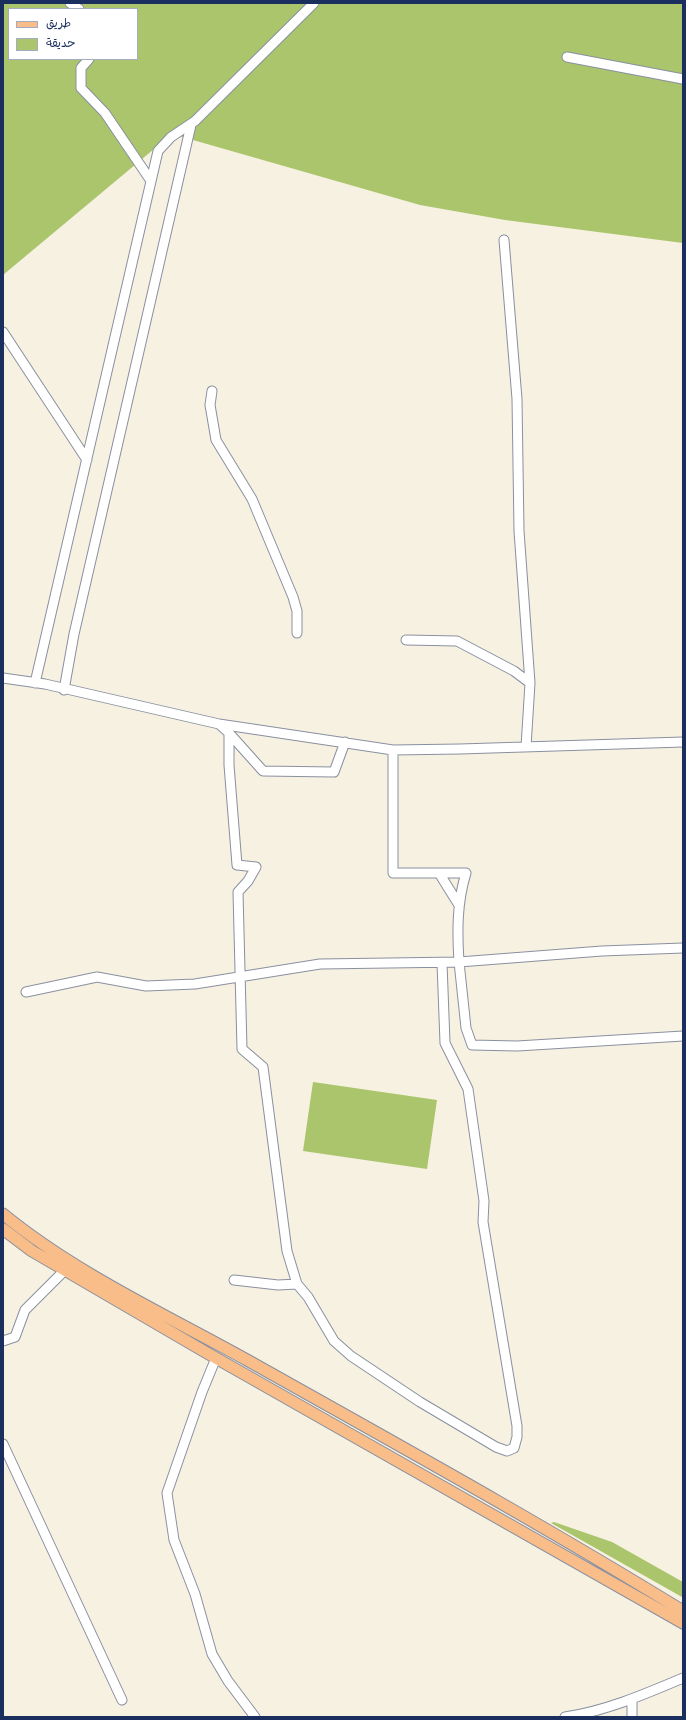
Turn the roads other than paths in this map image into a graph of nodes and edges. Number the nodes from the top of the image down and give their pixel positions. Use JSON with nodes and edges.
{"nodes":[{"id":1,"x":314,"y":3,"type":"edge"},
{"id":2,"x":567,"y":57,"type":"dead end"},
{"id":3,"x":88,"y":60,"type":"edge"},
{"id":4,"x":683,"y":79,"type":"edge"},
{"id":5,"x":191,"y":125,"type":"junction"},
{"id":6,"x":151,"y":181,"type":"junction"},
{"id":7,"x":504,"y":240,"type":"dead end"},
{"id":8,"x":3,"y":332,"type":"edge"},
{"id":9,"x":212,"y":391,"type":"dead end"},
{"id":10,"x":87,"y":460,"type":"junction"},
{"id":11,"x":297,"y":633,"type":"dead end"},
{"id":12,"x":406,"y":640,"type":"dead end"},
{"id":13,"x":3,"y":678,"type":"edge"},
{"id":14,"x":35,"y":683,"type":"junction"},
{"id":15,"x":530,"y":683,"type":"junction"},
{"id":16,"x":64,"y":690,"type":"junction"},
{"id":17,"x":219,"y":724,"type":"junction"},
{"id":18,"x":229,"y":733,"type":"junction"},
{"id":19,"x":345,"y":742,"type":"junction"},
{"id":20,"x":683,"y":742,"type":"edge"},
{"id":21,"x":526,"y":747,"type":"junction"},
{"id":22,"x":392,"y":750,"type":"junction"},
{"id":23,"x":439,"y":873,"type":"junction"},
{"id":24,"x":459,"y":905,"type":"junction"},
{"id":25,"x":683,"y":948,"type":"edge"},
{"id":26,"x":459,"y":962,"type":"junction"},
{"id":27,"x":442,"y":963,"type":"junction"},
{"id":28,"x":239,"y":978,"type":"junction"},
{"id":29,"x":26,"y":992,"type":"dead end"},
{"id":30,"x":683,"y":1036,"type":"edge"},
{"id":31,"x":3,"y":1214,"type":"edge"},
{"id":32,"x":3,"y":1229,"type":"edge"},
{"id":33,"x":65,"y":1270,"type":"junction"},
{"id":34,"x":234,"y":1280,"type":"dead end"},
{"id":35,"x":297,"y":1284,"type":"junction"},
{"id":36,"x":3,"y":1341,"type":"edge"},
{"id":37,"x":213,"y":1341,"type":"junction"},
{"id":38,"x":211,"y":1356,"type":"junction"},
{"id":39,"x":280,"y":1379,"type":"junction"},
{"id":40,"x":274,"y":1391,"type":"junction"},
{"id":41,"x":308,"y":1395,"type":"junction"},
{"id":42,"x":303,"y":1408,"type":"junction"},
{"id":43,"x":3,"y":1444,"type":"edge"},
{"id":44,"x":683,"y":1611,"type":"edge"},
{"id":45,"x":683,"y":1623,"type":"edge"},
{"id":46,"x":683,"y":1678,"type":"edge"},
{"id":47,"x":632,"y":1699,"type":"junction"},
{"id":48,"x":122,"y":1700,"type":"dead end"},
{"id":49,"x":255,"y":1717,"type":"edge"},
{"id":50,"x":565,"y":1717,"type":"edge"},
{"id":51,"x":632,"y":1717,"type":"edge"}],
"edges":[{"from":1,"to":5,"type":"street"},
{"from":2,"to":4,"type":"street"},
{"from":3,"to":6,"type":"street"},
{"from":5,"to":6,"type":"street"},
{"from":5,"to":16,"type":"street"},
{"from":6,"to":10,"type":"street"},
{"from":7,"to":15,"type":"street"},
{"from":8,"to":10,"type":"street"},
{"from":9,"to":11,"type":"street"},
{"from":10,"to":14,"type":"street"},
{"from":12,"to":15,"type":"street"},
{"from":13,"to":14,"type":"street"},
{"from":14,"to":16,"type":"street"},
{"from":15,"to":21,"type":"street"},
{"from":16,"to":17,"type":"street"},
{"from":17,"to":18,"type":"street"},
{"from":17,"to":19,"type":"street"},
{"from":18,"to":19,"type":"street"},
{"from":18,"to":28,"type":"street"},
{"from":19,"to":22,"type":"street"},
{"from":20,"to":21,"type":"street"},
{"from":21,"to":22,"type":"street"},
{"from":22,"to":23,"type":"street"},
{"from":23,"to":24,"type":"street"},
{"from":23,"to":24,"type":"street"},
{"from":24,"to":26,"type":"street"},
{"from":25,"to":26,"type":"street"},
{"from":26,"to":27,"type":"street"},
{"from":26,"to":30,"type":"street"},
{"from":27,"to":28,"type":"street"},
{"from":27,"to":35,"type":"street"},
{"from":28,"to":29,"type":"street"},
{"from":28,"to":35,"type":"street"},
{"from":31,"to":37,"type":"main road"},
{"from":32,"to":33,"type":"main road"},
{"from":33,"to":36,"type":"street"},
{"from":33,"to":38,"type":"main road"},
{"from":34,"to":35,"type":"street"},
{"from":37,"to":38,"type":"main road"},
{"from":37,"to":39,"type":"main road"},
{"from":38,"to":40,"type":"main road"},
{"from":38,"to":49,"type":"street"},
{"from":39,"to":40,"type":"main road"},
{"from":39,"to":41,"type":"main road"},
{"from":40,"to":42,"type":"main road"},
{"from":41,"to":42,"type":"main road"},
{"from":41,"to":44,"type":"main road"},
{"from":42,"to":45,"type":"main road"},
{"from":43,"to":48,"type":"street"},
{"from":46,"to":47,"type":"street"},
{"from":47,"to":50,"type":"street"},
{"from":47,"to":51,"type":"street"}]}
